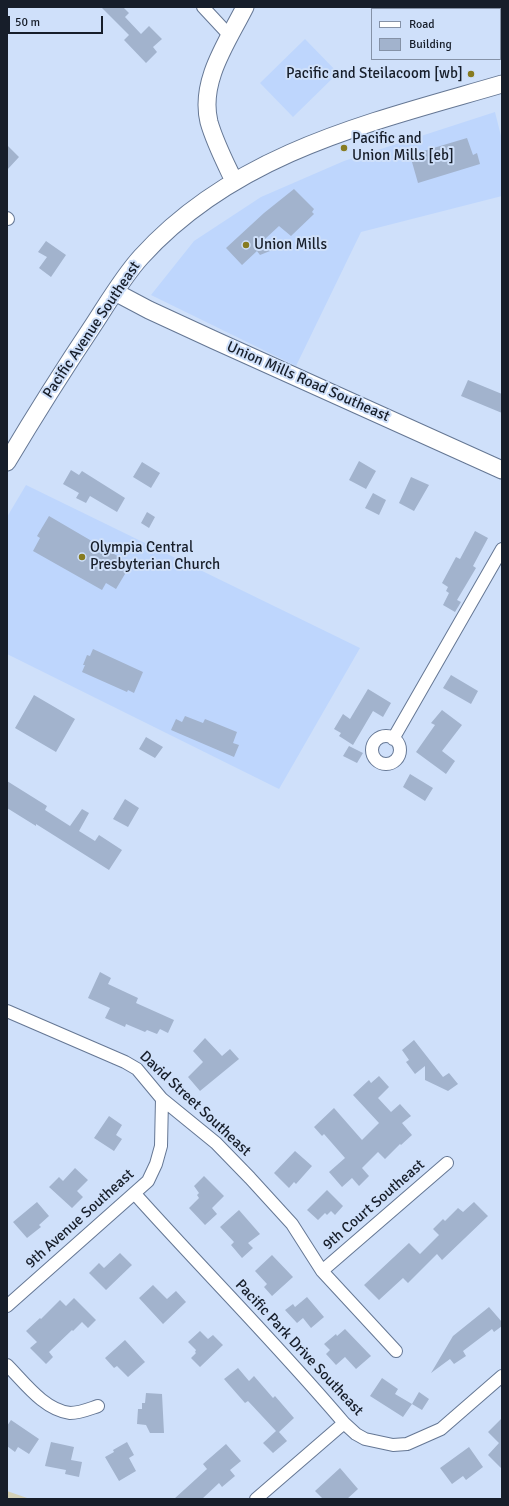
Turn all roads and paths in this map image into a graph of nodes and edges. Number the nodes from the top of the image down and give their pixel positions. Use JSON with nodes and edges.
{"nodes":[{"id":1,"x":203,"y":7,"type":"edge"},
{"id":2,"x":245,"y":7,"type":"edge"},
{"id":3,"x":230,"y":36,"type":"junction"},
{"id":4,"x":502,"y":84,"type":"edge"},
{"id":5,"x":234,"y":181,"type":"junction"},
{"id":6,"x":115,"y":292,"type":"junction"},
{"id":7,"x":7,"y":462,"type":"edge"},
{"id":8,"x":502,"y":470,"type":"edge"},
{"id":9,"x":502,"y":549,"type":"edge"},
{"id":10,"x":393,"y":739,"type":"dead end"},
{"id":11,"x":7,"y":1011,"type":"edge"},
{"id":12,"x":162,"y":1099,"type":"junction"},
{"id":13,"x":447,"y":1163,"type":"dead end"},
{"id":14,"x":134,"y":1194,"type":"junction"},
{"id":15,"x":322,"y":1271,"type":"junction"},
{"id":16,"x":7,"y":1306,"type":"edge"},
{"id":17,"x":396,"y":1351,"type":"dead end"},
{"id":18,"x":7,"y":1365,"type":"edge"},
{"id":19,"x":502,"y":1376,"type":"edge"},
{"id":20,"x":98,"y":1406,"type":"dead end"},
{"id":21,"x":344,"y":1423,"type":"junction"},
{"id":22,"x":256,"y":1499,"type":"edge"}],
"edges":[{"from":1,"to":3,"type":"street"},
{"from":2,"to":3,"type":"main road"},
{"from":3,"to":5,"type":"main road"},
{"from":4,"to":5,"type":"main road","name":"Pacific Avenue Southeast"},
{"from":5,"to":6,"type":"main road","name":"Pacific Avenue Southeast"},
{"from":6,"to":7,"type":"main road","name":"Pacific Avenue Southeast"},
{"from":6,"to":8,"type":"main road","name":"Union Mills Road Southeast"},
{"from":9,"to":10,"type":"street"},
{"from":11,"to":12,"type":"street","name":"David Street Southeast"},
{"from":12,"to":14,"type":"street","name":"9th Avenue Southeast"},
{"from":12,"to":15,"type":"street","name":"David Street Southeast"},
{"from":13,"to":15,"type":"street","name":"9th Court Southeast"},
{"from":14,"to":16,"type":"street","name":"9th Avenue Southeast"},
{"from":14,"to":21,"type":"street","name":"Pacific Park Drive Southeast"},
{"from":15,"to":17,"type":"street","name":"David Street Southeast"},
{"from":18,"to":20,"type":"street"},
{"from":19,"to":21,"type":"street","name":"Pacific Park Drive Southeast"},
{"from":21,"to":22,"type":"street"}]}
